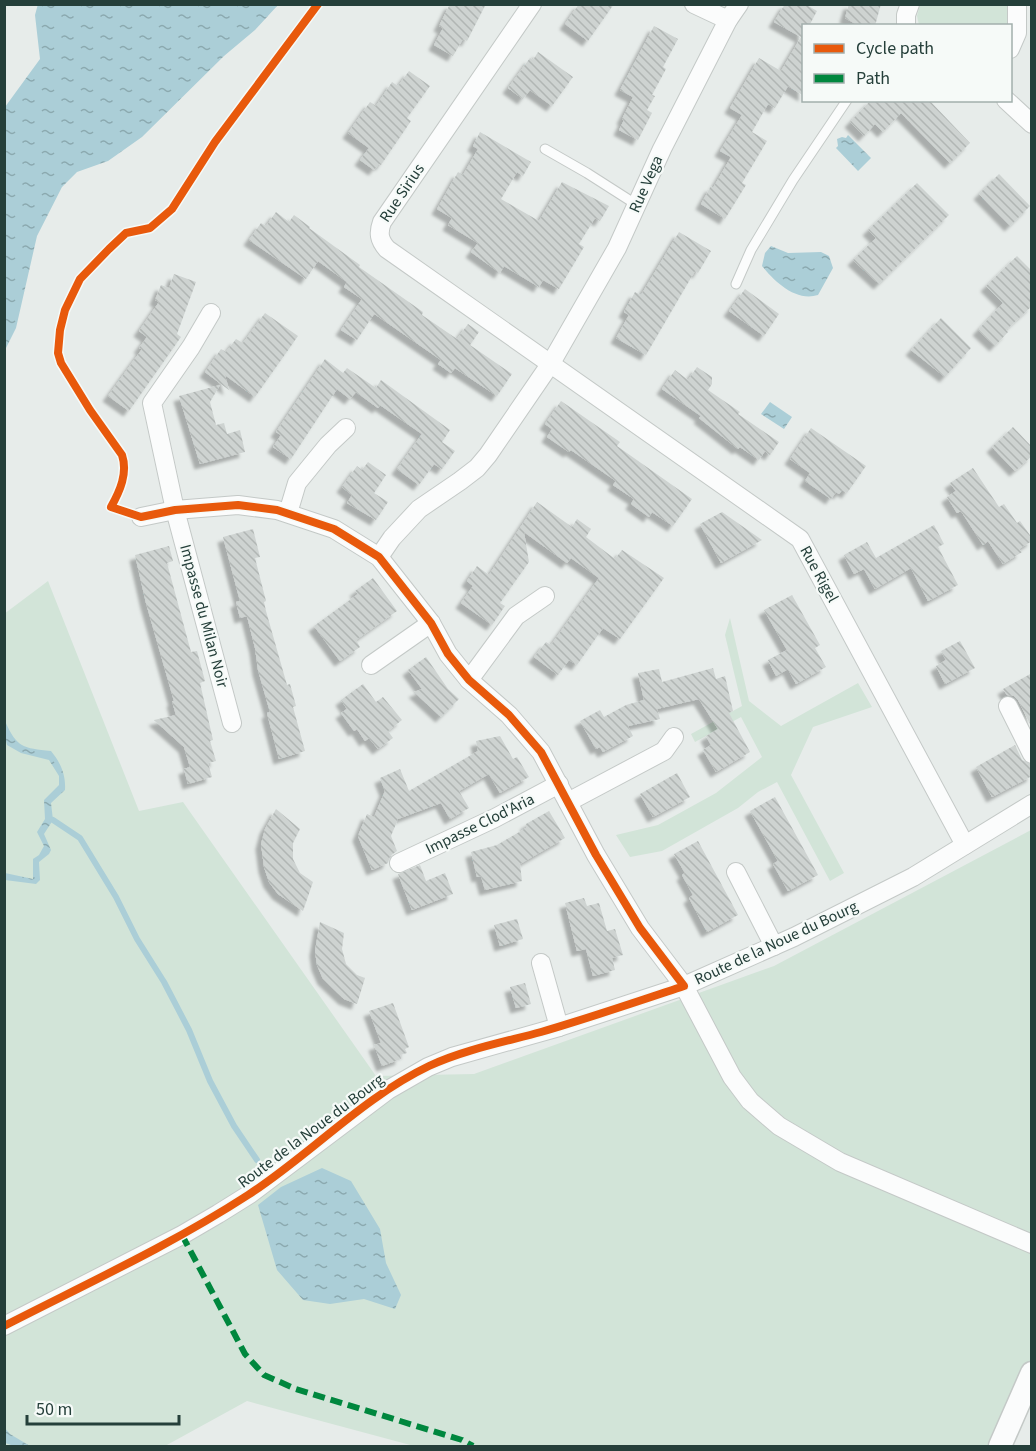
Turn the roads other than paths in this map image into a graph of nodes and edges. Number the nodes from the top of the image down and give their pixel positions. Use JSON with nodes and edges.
{"nodes":[{"id":1,"x":532,"y":4,"type":"edge"},
{"id":2,"x":694,"y":4,"type":"edge"},
{"id":3,"x":739,"y":4,"type":"edge"},
{"id":4,"x":910,"y":4,"type":"edge"},
{"id":5,"x":1017,"y":4,"type":"edge"},
{"id":6,"x":728,"y":20,"type":"junction"},
{"id":7,"x":906,"y":24,"type":"edge"},
{"id":8,"x":1012,"y":46,"type":"edge"},
{"id":9,"x":847,"y":102,"type":"edge"},
{"id":10,"x":1008,"y":102,"type":"edge"},
{"id":11,"x":1032,"y":124,"type":"edge"},
{"id":12,"x":545,"y":149,"type":"dead end"},
{"id":13,"x":637,"y":205,"type":"junction"},
{"id":14,"x":736,"y":284,"type":"dead end"},
{"id":15,"x":211,"y":313,"type":"dead end"},
{"id":16,"x":551,"y":363,"type":"junction"},
{"id":17,"x":346,"y":428,"type":"dead end"},
{"id":18,"x":175,"y":510,"type":"junction"},
{"id":19,"x":288,"y":513,"type":"junction"},
{"id":20,"x":141,"y":517,"type":"dead end"},
{"id":21,"x":379,"y":557,"type":"junction"},
{"id":22,"x":544,"y":596,"type":"dead end"},
{"id":23,"x":431,"y":623,"type":"junction"},
{"id":24,"x":371,"y":664,"type":"dead end"},
{"id":25,"x":469,"y":680,"type":"junction"},
{"id":26,"x":1008,"y":706,"type":"dead end"},
{"id":27,"x":232,"y":723,"type":"dead end"},
{"id":28,"x":1026,"y":726,"type":"edge"},
{"id":29,"x":674,"y":737,"type":"dead end"},
{"id":30,"x":1032,"y":754,"type":"edge"},
{"id":31,"x":559,"y":784,"type":"junction"},
{"id":32,"x":568,"y":802,"type":"junction"},
{"id":33,"x":1032,"y":804,"type":"edge"},
{"id":34,"x":965,"y":845,"type":"junction"},
{"id":35,"x":399,"y":862,"type":"dead end"},
{"id":36,"x":736,"y":872,"type":"dead end"},
{"id":37,"x":774,"y":946,"type":"junction"},
{"id":38,"x":542,"y":963,"type":"dead end"},
{"id":39,"x":684,"y":986,"type":"junction"},
{"id":40,"x":559,"y":1026,"type":"junction"},
{"id":41,"x":1032,"y":1244,"type":"edge"},
{"id":42,"x":4,"y":1326,"type":"edge"},
{"id":43,"x":1032,"y":1372,"type":"edge"},
{"id":44,"x":1000,"y":1446,"type":"edge"}],
"edges":[{"from":1,"to":16,"type":"street","name":"Rue Sirius"},
{"from":2,"to":6,"type":"street"},
{"from":3,"to":6,"type":"street","name":"Rue Vega"},
{"from":4,"to":7,"type":"street"},
{"from":5,"to":8,"type":"street"},
{"from":6,"to":13,"type":"street","name":"Rue Vega"},
{"from":9,"to":14,"type":"lane"},
{"from":10,"to":11,"type":"street"},
{"from":12,"to":13,"type":"lane"},
{"from":13,"to":16,"type":"street","name":"Rue Vega"},
{"from":15,"to":18,"type":"street","name":"Impasse du Milan Noir"},
{"from":16,"to":21,"type":"street","name":"Rue Vega"},
{"from":16,"to":34,"type":"street","name":"Rue Rigel"},
{"from":17,"to":19,"type":"street"},
{"from":18,"to":19,"type":"street"},
{"from":18,"to":20,"type":"street"},
{"from":18,"to":27,"type":"street","name":"Impasse du Milan Noir"},
{"from":19,"to":21,"type":"street"},
{"from":21,"to":23,"type":"street"},
{"from":22,"to":25,"type":"street"},
{"from":23,"to":24,"type":"street"},
{"from":23,"to":25,"type":"street"},
{"from":25,"to":31,"type":"street"},
{"from":26,"to":28,"type":"street"},
{"from":28,"to":30,"type":"street"},
{"from":29,"to":32,"type":"street"},
{"from":31,"to":32,"type":"street"},
{"from":31,"to":35,"type":"street","name":"Impasse Clod'Aria"},
{"from":32,"to":39,"type":"street"},
{"from":33,"to":34,"type":"street","name":"Route de la Noue du Bourg"},
{"from":34,"to":37,"type":"street","name":"Route de la Noue du Bourg"},
{"from":36,"to":37,"type":"street"},
{"from":37,"to":39,"type":"street","name":"Route de la Noue du Bourg"},
{"from":38,"to":40,"type":"street"},
{"from":39,"to":40,"type":"street","name":"Route de la Noue du Bourg"},
{"from":39,"to":41,"type":"street"},
{"from":40,"to":42,"type":"street","name":"Route de la Noue du Bourg"},
{"from":43,"to":44,"type":"street"}]}
